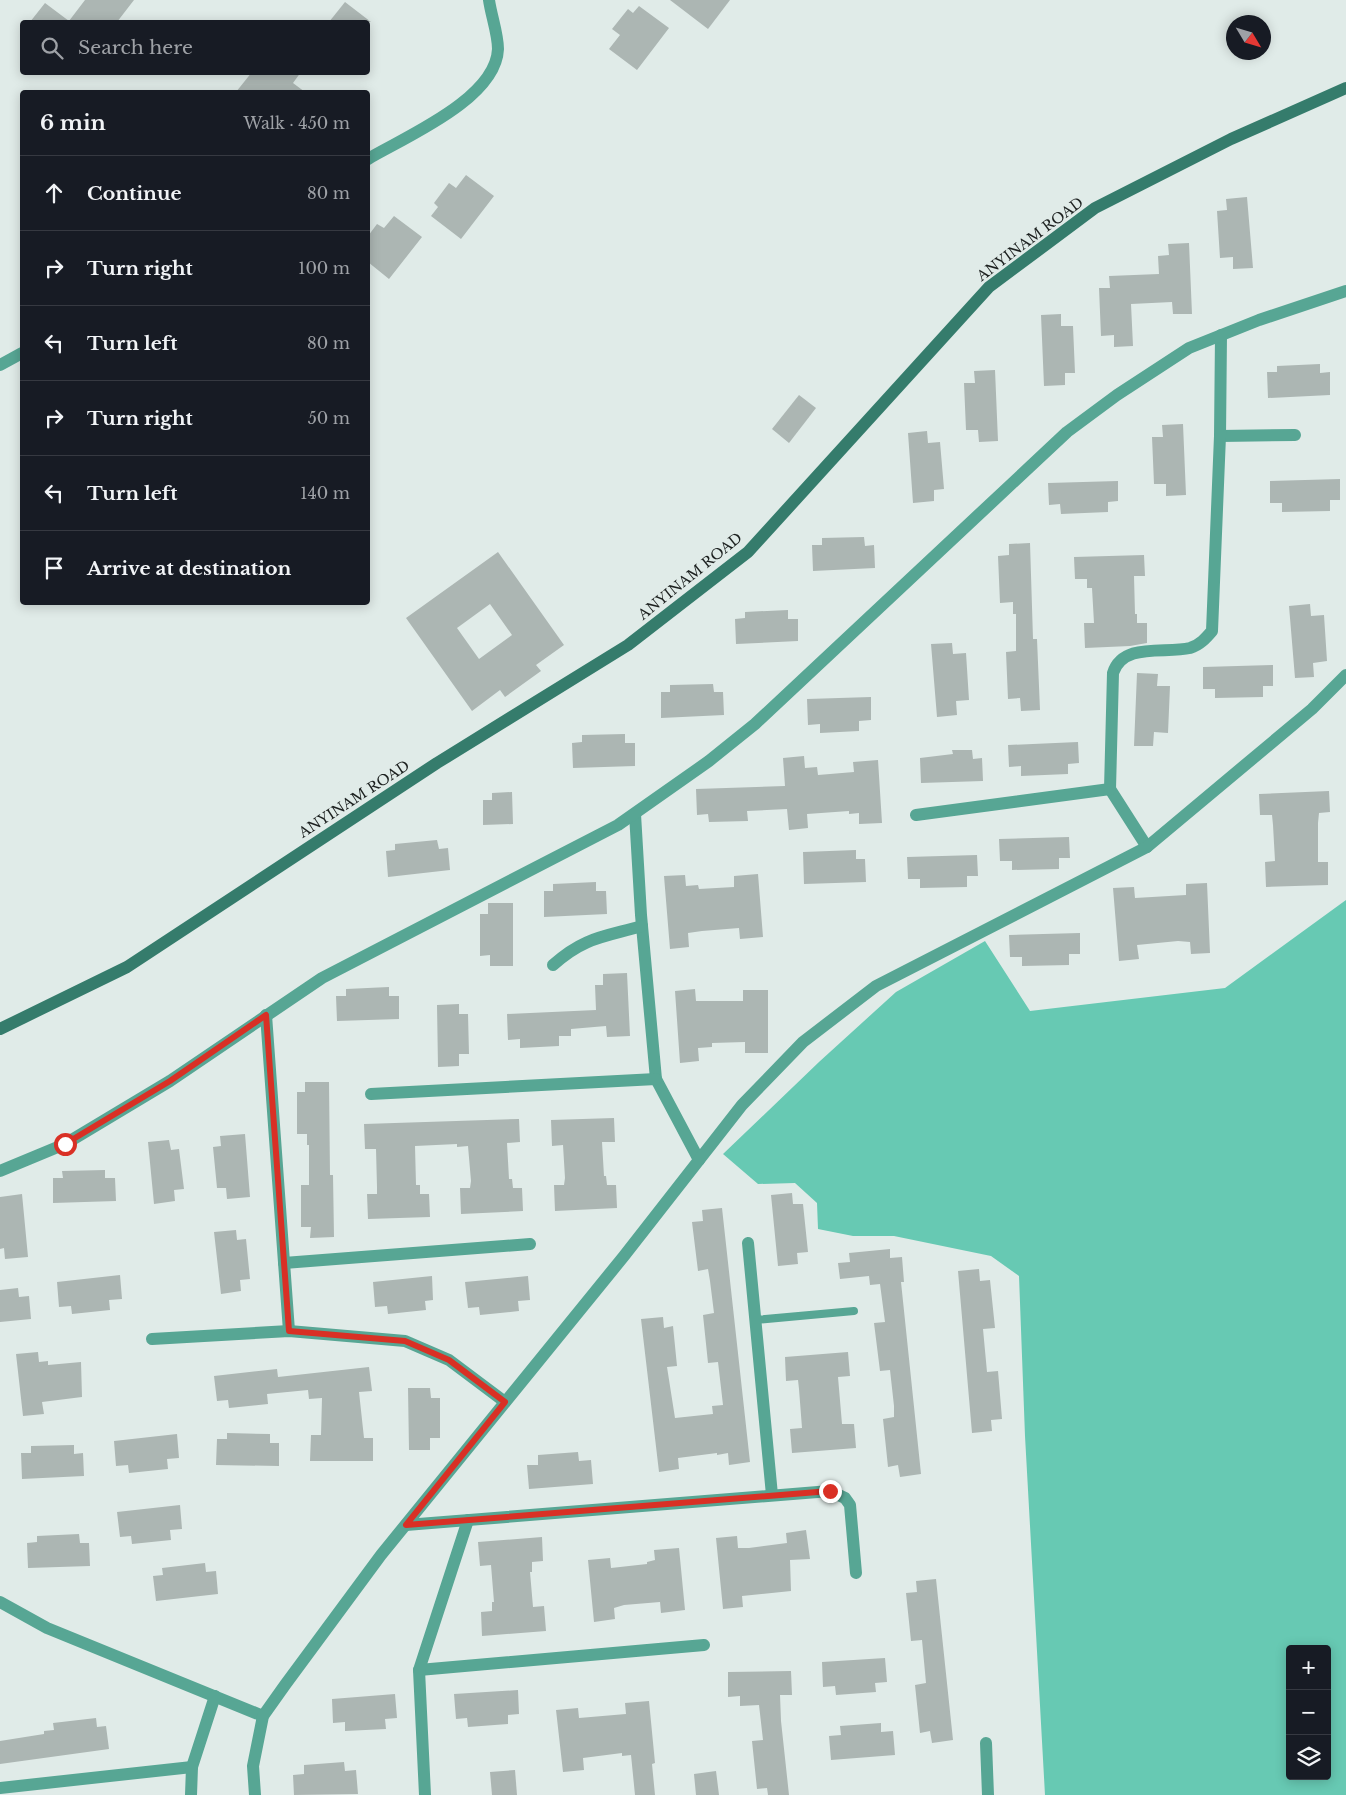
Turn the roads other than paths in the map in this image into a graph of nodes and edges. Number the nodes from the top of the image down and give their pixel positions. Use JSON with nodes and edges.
{"nodes":[{"id":1,"x":489,"y":0,"type":"edge"},
{"id":2,"x":1346,"y":88,"type":"edge"},
{"id":3,"x":370,"y":158,"type":"edge"},
{"id":4,"x":1346,"y":291,"type":"edge"},
{"id":5,"x":1221,"y":335,"type":"junction"},
{"id":6,"x":20,"y":354,"type":"edge"},
{"id":7,"x":0,"y":365,"type":"edge"},
{"id":8,"x":1295,"y":435,"type":"dead end"},
{"id":9,"x":1220,"y":436,"type":"junction"},
{"id":10,"x":1346,"y":675,"type":"edge"},
{"id":11,"x":1110,"y":789,"type":"junction"},
{"id":12,"x":635,"y":814,"type":"junction"},
{"id":13,"x":916,"y":815,"type":"dead end"},
{"id":14,"x":1147,"y":847,"type":"junction"},
{"id":15,"x":642,"y":926,"type":"junction"},
{"id":16,"x":554,"y":965,"type":"dead end"},
{"id":17,"x":266,"y":1015,"type":"junction"},
{"id":18,"x":0,"y":1030,"type":"edge"},
{"id":19,"x":656,"y":1079,"type":"junction"},
{"id":20,"x":371,"y":1094,"type":"dead end"},
{"id":21,"x":699,"y":1160,"type":"junction"},
{"id":22,"x":0,"y":1172,"type":"edge"},
{"id":23,"x":748,"y":1243,"type":"dead end"},
{"id":24,"x":530,"y":1244,"type":"dead end"},
{"id":25,"x":284,"y":1264,"type":"junction"},
{"id":26,"x":854,"y":1311,"type":"dead end"},
{"id":27,"x":756,"y":1320,"type":"junction"},
{"id":28,"x":289,"y":1331,"type":"junction"},
{"id":29,"x":152,"y":1338,"type":"dead end"},
{"id":30,"x":505,"y":1402,"type":"junction"},
{"id":31,"x":772,"y":1495,"type":"junction"},
{"id":32,"x":468,"y":1520,"type":"junction"},
{"id":33,"x":406,"y":1525,"type":"junction"},
{"id":34,"x":856,"y":1573,"type":"dead end"},
{"id":35,"x":0,"y":1602,"type":"edge"},
{"id":36,"x":704,"y":1645,"type":"dead end"},
{"id":37,"x":418,"y":1670,"type":"junction"},
{"id":38,"x":214,"y":1696,"type":"junction"},
{"id":39,"x":263,"y":1716,"type":"junction"},
{"id":40,"x":986,"y":1743,"type":"dead end"},
{"id":41,"x":192,"y":1766,"type":"junction"},
{"id":42,"x":0,"y":1788,"type":"edge"},
{"id":43,"x":190,"y":1795,"type":"edge"},
{"id":44,"x":255,"y":1795,"type":"edge"},
{"id":45,"x":425,"y":1795,"type":"edge"},
{"id":46,"x":988,"y":1795,"type":"edge"}],
"edges":[{"from":1,"to":3,"type":"street"},
{"from":2,"to":18,"type":"street","name":"ANYINAM ROAD"},
{"from":4,"to":5,"type":"street"},
{"from":5,"to":9,"type":"street"},
{"from":5,"to":12,"type":"street"},
{"from":6,"to":7,"type":"street"},
{"from":8,"to":9,"type":"street"},
{"from":9,"to":11,"type":"street"},
{"from":10,"to":14,"type":"street"},
{"from":11,"to":13,"type":"street"},
{"from":11,"to":14,"type":"street"},
{"from":12,"to":15,"type":"street"},
{"from":12,"to":17,"type":"street"},
{"from":14,"to":21,"type":"street"},
{"from":15,"to":16,"type":"street"},
{"from":15,"to":19,"type":"street"},
{"from":17,"to":22,"type":"street"},
{"from":17,"to":25,"type":"street"},
{"from":19,"to":20,"type":"street"},
{"from":19,"to":21,"type":"street"},
{"from":21,"to":30,"type":"street"},
{"from":23,"to":27,"type":"street"},
{"from":24,"to":25,"type":"street"},
{"from":25,"to":28,"type":"street"},
{"from":26,"to":27,"type":"lane"},
{"from":27,"to":31,"type":"street"},
{"from":28,"to":29,"type":"street"},
{"from":28,"to":30,"type":"street"},
{"from":30,"to":33,"type":"street"},
{"from":31,"to":32,"type":"street"},
{"from":31,"to":34,"type":"street"},
{"from":32,"to":33,"type":"street"},
{"from":32,"to":37,"type":"street"},
{"from":33,"to":39,"type":"street"},
{"from":35,"to":38,"type":"street"},
{"from":36,"to":37,"type":"street"},
{"from":37,"to":45,"type":"street"},
{"from":38,"to":39,"type":"street"},
{"from":38,"to":41,"type":"street"},
{"from":39,"to":44,"type":"street"},
{"from":40,"to":46,"type":"street"},
{"from":41,"to":42,"type":"street"},
{"from":41,"to":43,"type":"street"}]}
